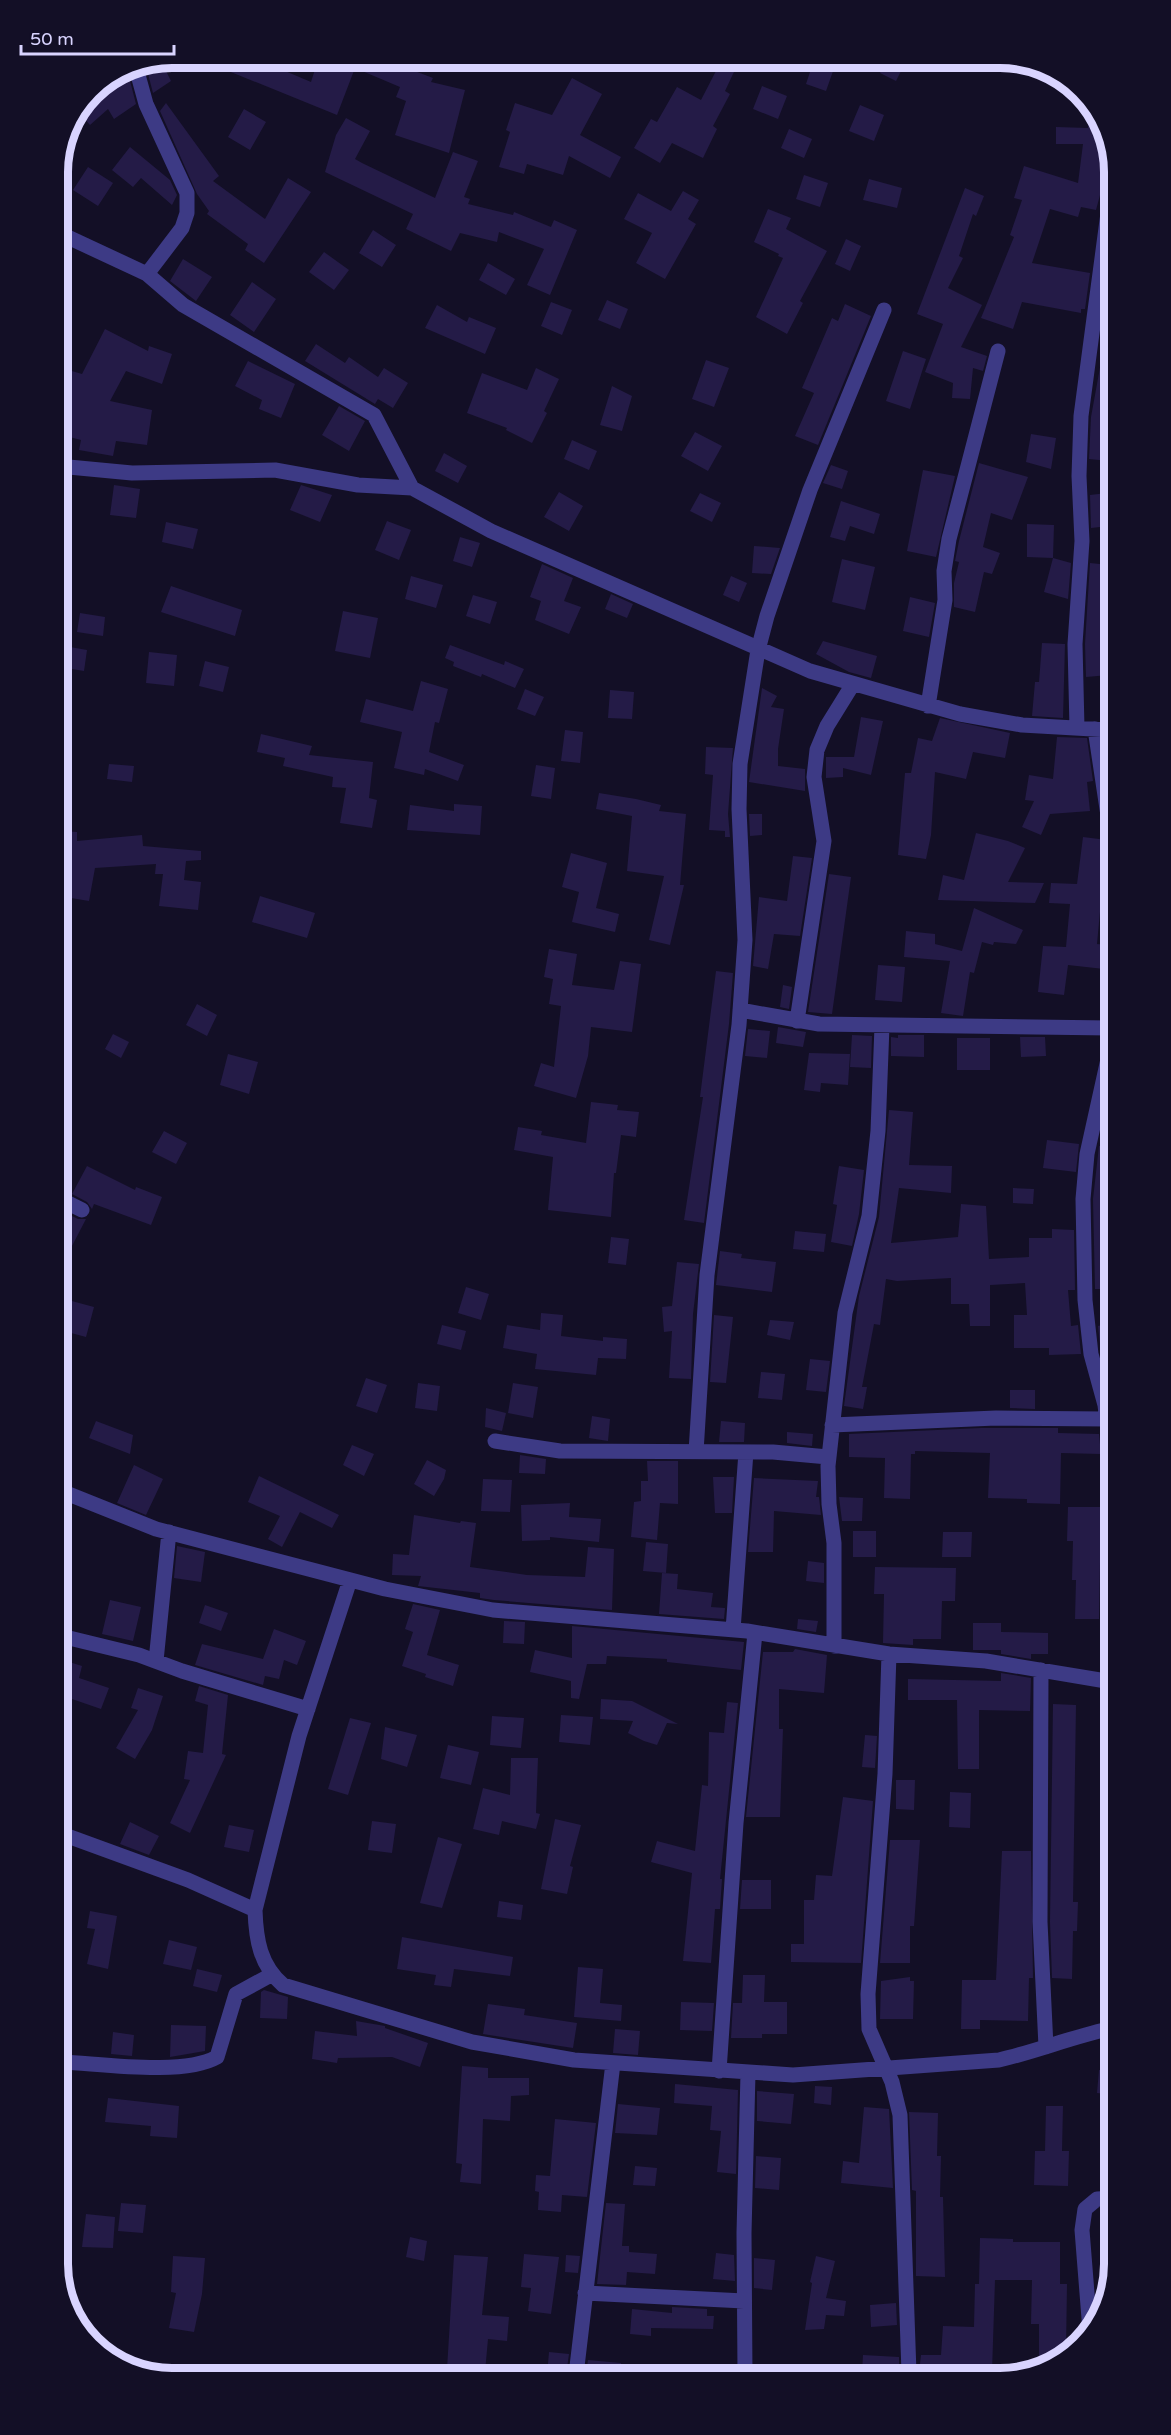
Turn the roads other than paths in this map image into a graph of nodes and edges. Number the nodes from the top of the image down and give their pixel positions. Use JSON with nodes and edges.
{"nodes":[{"id":1,"x":137,"y":73,"type":"edge"},
{"id":2,"x":68,"y":237,"type":"edge"},
{"id":3,"x":147,"y":274,"type":"junction"},
{"id":4,"x":1103,"y":280,"type":"edge"},
{"id":5,"x":884,"y":310,"type":"dead end"},
{"id":6,"x":998,"y":351,"type":"dead end"},
{"id":7,"x":68,"y":467,"type":"edge"},
{"id":8,"x":412,"y":488,"type":"junction"},
{"id":9,"x":759,"y":650,"type":"junction"},
{"id":10,"x":854,"y":684,"type":"junction"},
{"id":11,"x":928,"y":706,"type":"junction"},
{"id":12,"x":1077,"y":728,"type":"junction"},
{"id":13,"x":1102,"y":730,"type":"edge"},
{"id":14,"x":740,"y":1010,"type":"junction"},
{"id":15,"x":797,"y":1021,"type":"junction"},
{"id":16,"x":882,"y":1026,"type":"junction"},
{"id":17,"x":1103,"y":1028,"type":"edge"},
{"id":18,"x":1103,"y":1082,"type":"edge"},
{"id":19,"x":68,"y":1203,"type":"edge"},
{"id":20,"x":82,"y":1210,"type":"dead end"},
{"id":21,"x":1103,"y":1403,"type":"edge"},
{"id":22,"x":1103,"y":1419,"type":"edge"},
{"id":23,"x":832,"y":1425,"type":"junction"},
{"id":24,"x":495,"y":1441,"type":"dead end"},
{"id":25,"x":696,"y":1452,"type":"junction"},
{"id":26,"x":746,"y":1452,"type":"junction"},
{"id":27,"x":828,"y":1456,"type":"junction"},
{"id":28,"x":68,"y":1494,"type":"edge"},
{"id":29,"x":169,"y":1532,"type":"junction"},
{"id":30,"x":350,"y":1580,"type":"junction"},
{"id":31,"x":733,"y":1630,"type":"junction"},
{"id":32,"x":755,"y":1633,"type":"junction"},
{"id":33,"x":68,"y":1637,"type":"edge"},
{"id":34,"x":834,"y":1646,"type":"junction"},
{"id":35,"x":889,"y":1654,"type":"junction"},
{"id":36,"x":156,"y":1661,"type":"junction"},
{"id":37,"x":1041,"y":1670,"type":"junction"},
{"id":38,"x":1103,"y":1680,"type":"edge"},
{"id":39,"x":308,"y":1709,"type":"junction"},
{"id":40,"x":68,"y":1836,"type":"edge"},
{"id":41,"x":255,"y":1910,"type":"junction"},
{"id":42,"x":271,"y":1975,"type":"junction"},
{"id":43,"x":1103,"y":2030,"type":"edge"},
{"id":44,"x":1046,"y":2047,"type":"junction"},
{"id":45,"x":68,"y":2062,"type":"edge"},
{"id":46,"x":613,"y":2063,"type":"junction"},
{"id":47,"x":885,"y":2069,"type":"junction"},
{"id":48,"x":719,"y":2071,"type":"junction"},
{"id":49,"x":748,"y":2073,"type":"junction"},
{"id":50,"x":1103,"y":2199,"type":"edge"},
{"id":51,"x":585,"y":2293,"type":"junction"},
{"id":52,"x":744,"y":2301,"type":"junction"},
{"id":53,"x":1089,"y":2317,"type":"edge"},
{"id":54,"x":577,"y":2367,"type":"edge"},
{"id":55,"x":745,"y":2368,"type":"edge"},
{"id":56,"x":909,"y":2368,"type":"edge"}],
"edges":[{"from":1,"to":3,"type":"street"},
{"from":2,"to":3,"type":"street"},
{"from":3,"to":8,"type":"street"},
{"from":4,"to":12,"type":"street"},
{"from":5,"to":9,"type":"street"},
{"from":6,"to":11,"type":"street"},
{"from":7,"to":8,"type":"street"},
{"from":8,"to":9,"type":"street"},
{"from":9,"to":10,"type":"street"},
{"from":9,"to":14,"type":"street"},
{"from":10,"to":11,"type":"street"},
{"from":10,"to":15,"type":"street"},
{"from":11,"to":12,"type":"street"},
{"from":12,"to":13,"type":"street"},
{"from":14,"to":15,"type":"street"},
{"from":14,"to":25,"type":"street"},
{"from":15,"to":16,"type":"street"},
{"from":16,"to":17,"type":"street"},
{"from":16,"to":23,"type":"street"},
{"from":18,"to":21,"type":"street"},
{"from":19,"to":20,"type":"street"},
{"from":22,"to":23,"type":"street"},
{"from":23,"to":27,"type":"street"},
{"from":24,"to":25,"type":"street"},
{"from":25,"to":26,"type":"street"},
{"from":26,"to":27,"type":"street"},
{"from":26,"to":31,"type":"street"},
{"from":27,"to":34,"type":"street"},
{"from":28,"to":29,"type":"street"},
{"from":29,"to":30,"type":"street"},
{"from":29,"to":36,"type":"street"},
{"from":30,"to":31,"type":"street"},
{"from":30,"to":39,"type":"street"},
{"from":31,"to":32,"type":"street"},
{"from":32,"to":34,"type":"street"},
{"from":32,"to":48,"type":"street"},
{"from":33,"to":36,"type":"street"},
{"from":34,"to":35,"type":"street"},
{"from":35,"to":37,"type":"street"},
{"from":35,"to":47,"type":"street"},
{"from":36,"to":39,"type":"street"},
{"from":37,"to":38,"type":"street"},
{"from":37,"to":44,"type":"street"},
{"from":39,"to":41,"type":"street"},
{"from":40,"to":41,"type":"street"},
{"from":41,"to":42,"type":"street"},
{"from":42,"to":45,"type":"street"},
{"from":42,"to":46,"type":"street"},
{"from":43,"to":44,"type":"street"},
{"from":44,"to":47,"type":"street"},
{"from":46,"to":48,"type":"street"},
{"from":46,"to":51,"type":"street"},
{"from":47,"to":49,"type":"street"},
{"from":47,"to":56,"type":"street"},
{"from":48,"to":49,"type":"street"},
{"from":49,"to":52,"type":"street"},
{"from":50,"to":53,"type":"street"},
{"from":51,"to":52,"type":"street"},
{"from":51,"to":54,"type":"street"},
{"from":52,"to":55,"type":"street"}]}
